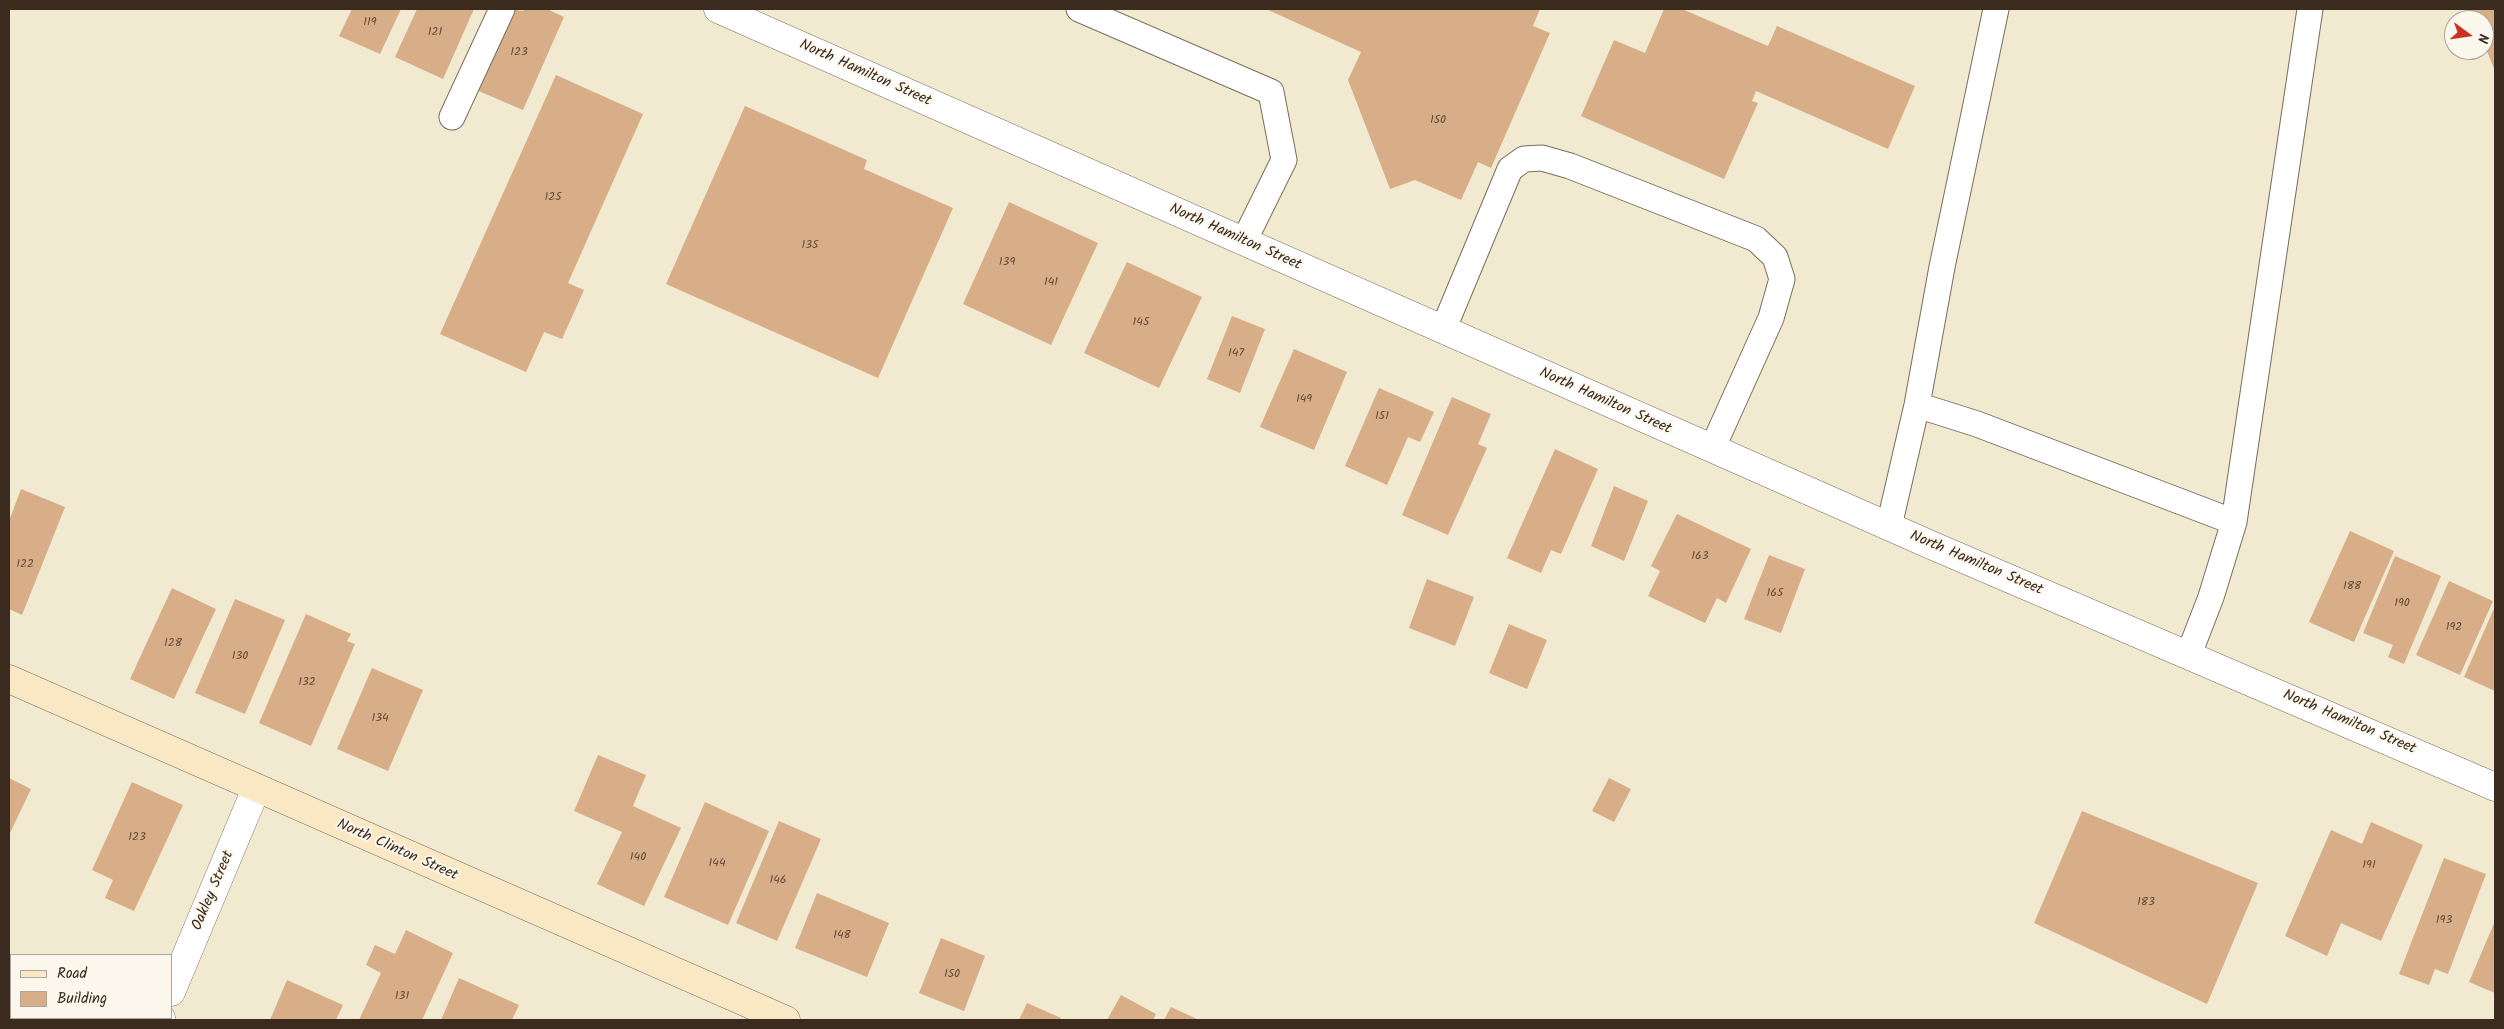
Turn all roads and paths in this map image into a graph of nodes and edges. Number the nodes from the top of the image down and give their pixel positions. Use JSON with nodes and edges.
{"nodes":[{"id":1,"x":502,"y":9,"type":"edge"},
{"id":2,"x":718,"y":9,"type":"edge"},
{"id":3,"x":1079,"y":9,"type":"edge"},
{"id":4,"x":1996,"y":9,"type":"edge"},
{"id":5,"x":2310,"y":9,"type":"edge"},
{"id":6,"x":452,"y":117,"type":"dead end"},
{"id":7,"x":1244,"y":242,"type":"junction"},
{"id":8,"x":1443,"y":330,"type":"junction"},
{"id":9,"x":1918,"y":405,"type":"junction"},
{"id":10,"x":1712,"y":449,"type":"junction"},
{"id":11,"x":2234,"y":522,"type":"junction"},
{"id":12,"x":1889,"y":526,"type":"junction"},
{"id":13,"x":2189,"y":654,"type":"junction"},
{"id":14,"x":9,"y":679,"type":"edge"},
{"id":15,"x":2495,"y":787,"type":"edge"},
{"id":16,"x":256,"y":789,"type":"junction"},
{"id":17,"x":172,"y":990,"type":"edge"},
{"id":18,"x":786,"y":1020,"type":"edge"}],
"edges":[{"from":1,"to":6,"type":"lane"},
{"from":2,"to":7,"type":"street","name":"North Hamilton Street"},
{"from":3,"to":7,"type":"lane"},
{"from":4,"to":9,"type":"lane"},
{"from":5,"to":11,"type":"lane"},
{"from":7,"to":8,"type":"street","name":"North Hamilton Street"},
{"from":8,"to":10,"type":"street","name":"North Hamilton Street"},
{"from":8,"to":10,"type":"lane"},
{"from":9,"to":11,"type":"lane"},
{"from":9,"to":12,"type":"lane"},
{"from":10,"to":12,"type":"street","name":"North Hamilton Street"},
{"from":11,"to":13,"type":"lane"},
{"from":12,"to":13,"type":"street","name":"North Hamilton Street"},
{"from":13,"to":15,"type":"street","name":"North Hamilton Street"},
{"from":14,"to":16,"type":"street","name":"North Clinton Street"},
{"from":16,"to":17,"type":"street","name":"Oakley Street"},
{"from":16,"to":18,"type":"street","name":"North Clinton Street"}]}
